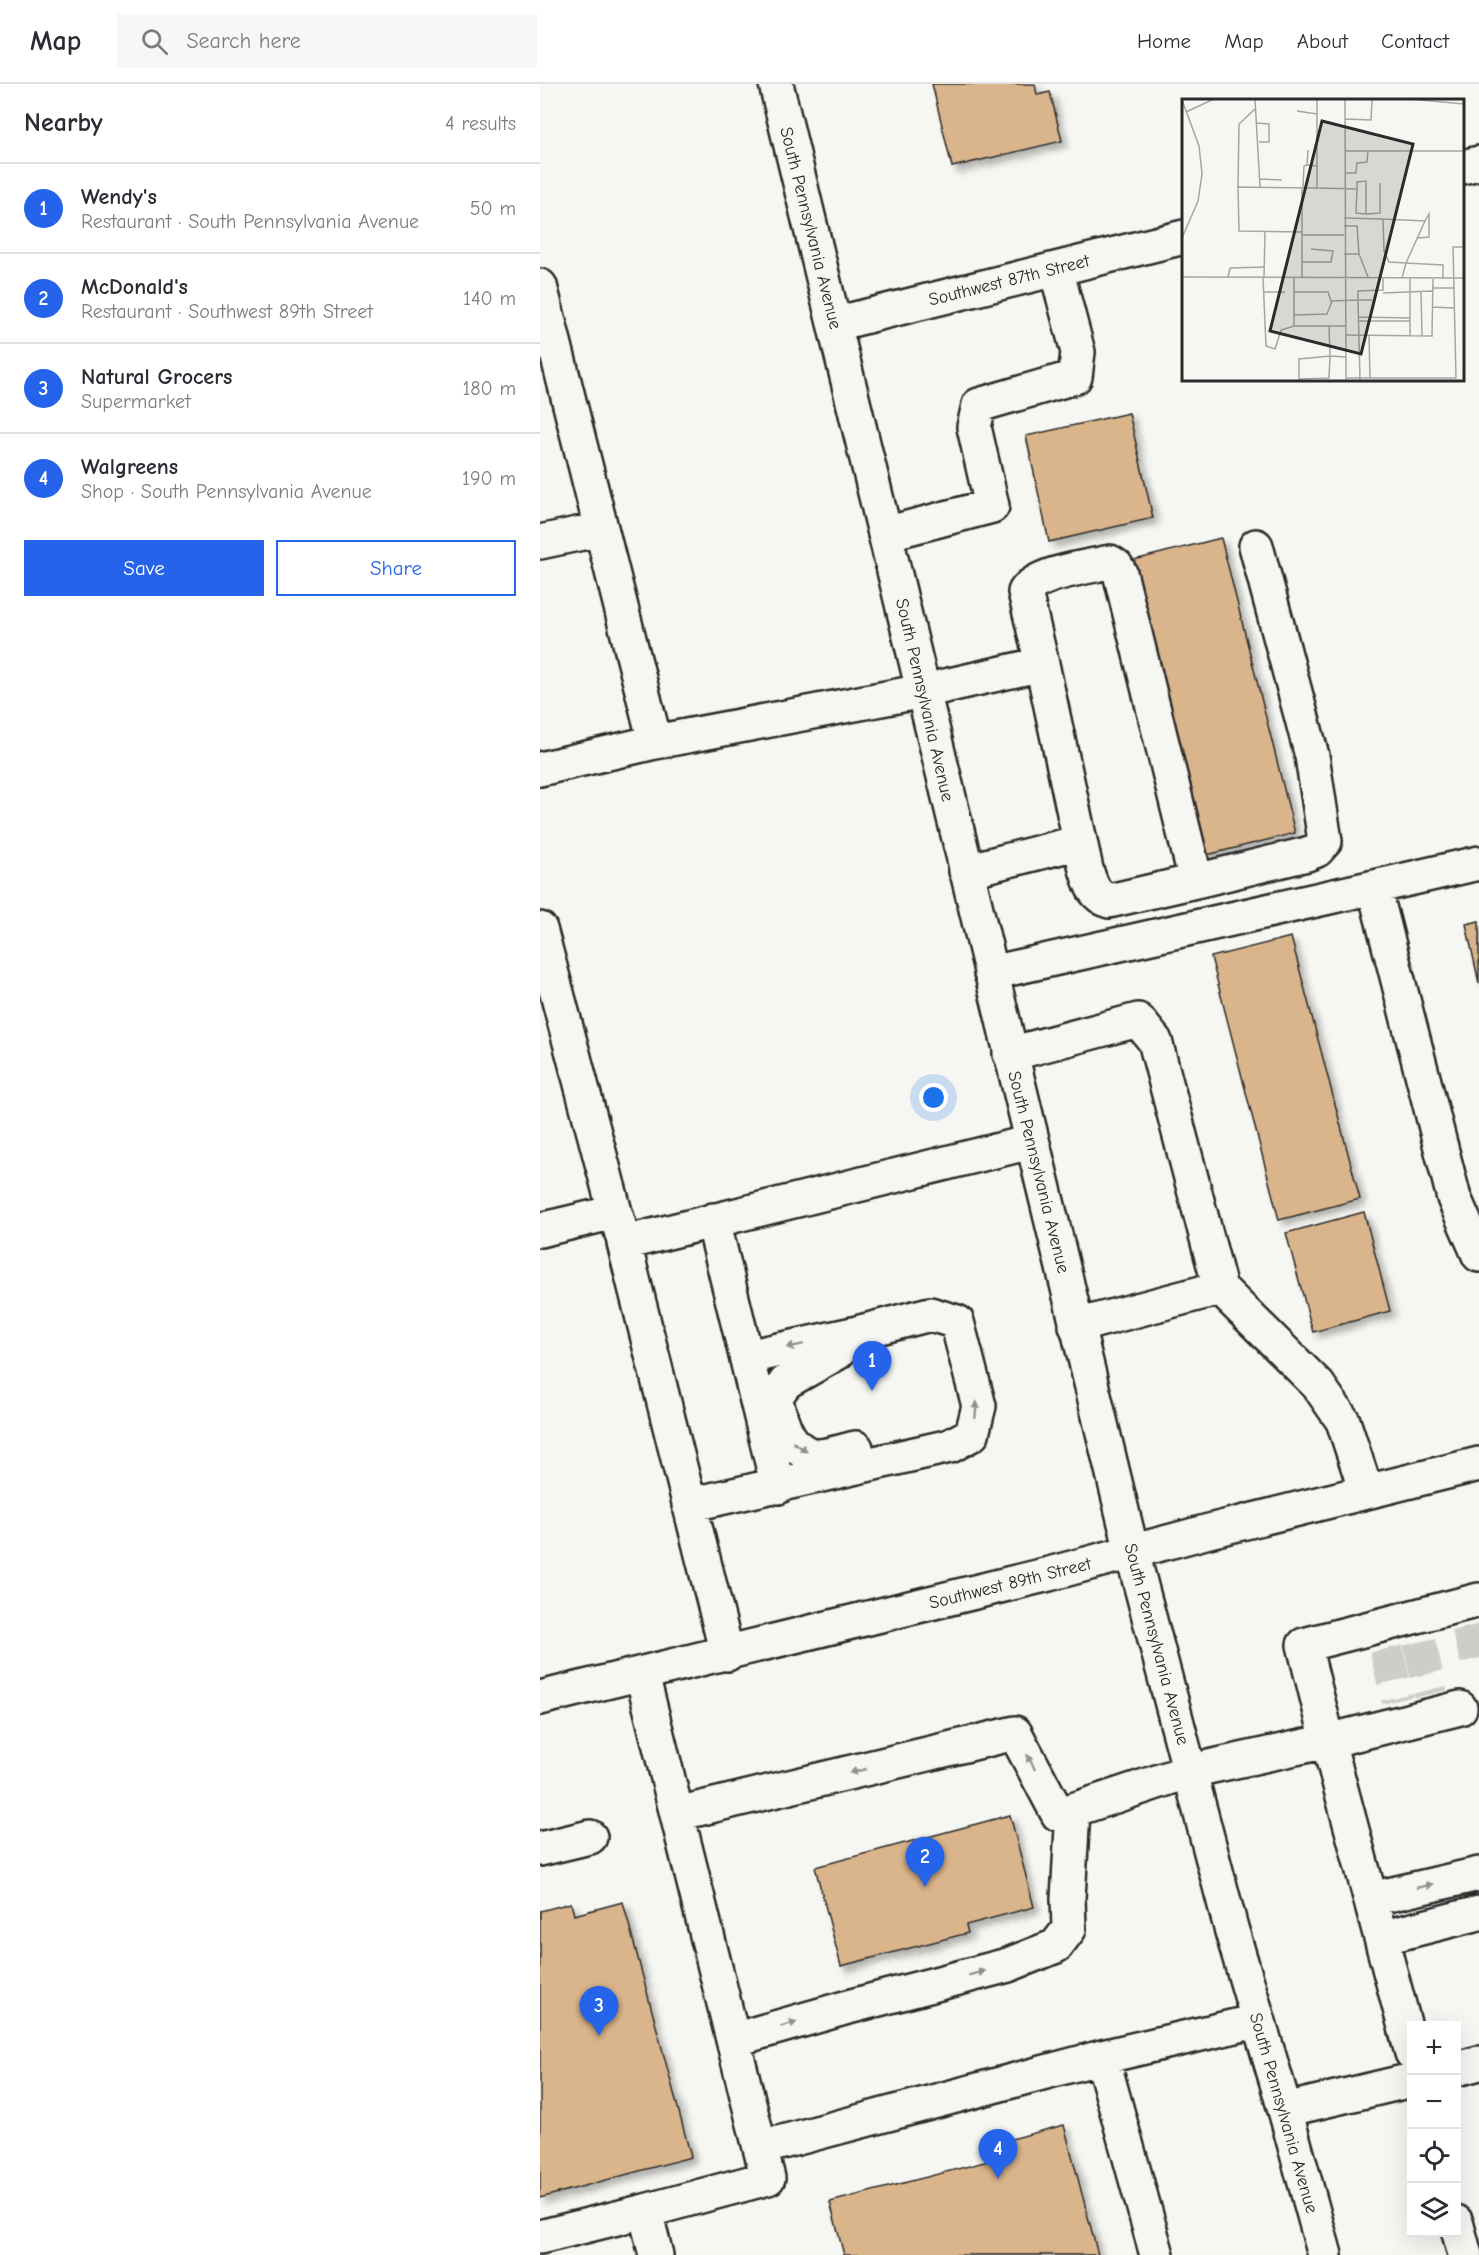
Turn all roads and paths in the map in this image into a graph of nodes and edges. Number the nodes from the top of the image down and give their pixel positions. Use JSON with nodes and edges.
{"nodes":[{"id":1,"x":776,"y":84,"type":"edge"},
{"id":2,"x":1479,"y":163,"type":"edge"},
{"id":3,"x":1464,"y":167,"type":"edge"},
{"id":4,"x":1182,"y":238,"type":"edge"},
{"id":5,"x":1056,"y":269,"type":"junction"},
{"id":6,"x":540,"y":286,"type":"edge"},
{"id":7,"x":835,"y":324,"type":"junction"},
{"id":8,"x":601,"y":529,"type":"junction"},
{"id":9,"x":885,"y":534,"type":"junction"},
{"id":10,"x":540,"y":542,"type":"edge"},
{"id":11,"x":1256,"y":546,"type":"dead end"},
{"id":12,"x":1042,"y":664,"type":"junction"},
{"id":13,"x":924,"y":691,"type":"junction"},
{"id":14,"x":655,"y":742,"type":"junction"},
{"id":15,"x":540,"y":769,"type":"edge"},
{"id":16,"x":1080,"y":842,"type":"junction"},
{"id":17,"x":1479,"y":863,"type":"edge"},
{"id":18,"x":966,"y":871,"type":"junction"},
{"id":19,"x":1196,"y":881,"type":"junction"},
{"id":20,"x":1374,"y":887,"type":"junction"},
{"id":21,"x":540,"y":929,"type":"edge"},
{"id":22,"x":991,"y":973,"type":"junction"},
{"id":23,"x":1010,"y":1054,"type":"junction"},
{"id":24,"x":1031,"y":1142,"type":"junction"},
{"id":25,"x":615,"y":1212,"type":"junction"},
{"id":26,"x":713,"y":1220,"type":"junction"},
{"id":27,"x":540,"y":1230,"type":"edge"},
{"id":28,"x":624,"y":1243,"type":"junction"},
{"id":29,"x":1479,"y":1255,"type":"edge"},
{"id":30,"x":1220,"y":1288,"type":"junction"},
{"id":31,"x":1076,"y":1326,"type":"junction"},
{"id":32,"x":857,"y":1333,"type":"junction"},
{"id":33,"x":747,"y":1357,"type":"junction"},
{"id":34,"x":950,"y":1446,"type":"junction"},
{"id":35,"x":1479,"y":1464,"type":"edge"},
{"id":36,"x":778,"y":1487,"type":"junction"},
{"id":37,"x":1366,"y":1491,"type":"junction"},
{"id":38,"x":689,"y":1506,"type":"junction"},
{"id":39,"x":1132,"y":1552,"type":"junction"},
{"id":40,"x":1470,"y":1611,"type":"edge"},
{"id":41,"x":727,"y":1654,"type":"junction"},
{"id":42,"x":642,"y":1674,"type":"junction"},
{"id":43,"x":540,"y":1698,"type":"edge"},
{"id":44,"x":1442,"y":1705,"type":"dead end"},
{"id":45,"x":1328,"y":1741,"type":"junction"},
{"id":46,"x":1190,"y":1771,"type":"junction"},
{"id":47,"x":1066,"y":1812,"type":"junction"},
{"id":48,"x":677,"y":1814,"type":"junction"},
{"id":49,"x":590,"y":1837,"type":"dead end"},
{"id":50,"x":540,"y":1850,"type":"edge"},
{"id":51,"x":1479,"y":1874,"type":"edge"},
{"id":52,"x":1371,"y":1899,"type":"junction"},
{"id":53,"x":1479,"y":1913,"type":"edge"},
{"id":54,"x":1381,"y":1938,"type":"junction"},
{"id":55,"x":1257,"y":2021,"type":"junction"},
{"id":56,"x":1407,"y":2034,"type":"edge"},
{"id":57,"x":733,"y":2040,"type":"junction"},
{"id":58,"x":1102,"y":2057,"type":"junction"},
{"id":59,"x":1479,"y":2063,"type":"edge"},
{"id":60,"x":1461,"y":2068,"type":"edge"},
{"id":61,"x":1407,"y":2081,"type":"edge"},
{"id":62,"x":1285,"y":2110,"type":"junction"},
{"id":63,"x":759,"y":2148,"type":"junction"},
{"id":64,"x":645,"y":2211,"type":"junction"},
{"id":65,"x":540,"y":2237,"type":"edge"},
{"id":66,"x":1460,"y":2237,"type":"edge"},
{"id":67,"x":656,"y":2255,"type":"edge"},
{"id":68,"x":1157,"y":2255,"type":"edge"},
{"id":69,"x":1325,"y":2255,"type":"edge"},
{"id":70,"x":1465,"y":2255,"type":"edge"}],
"edges":[{"from":1,"to":7,"type":"main road","name":"South Pennsylvania Avenue"},
{"from":2,"to":3,"type":"main road"},
{"from":4,"to":5,"type":"main road","name":"Southwest 87th Street"},
{"from":5,"to":7,"type":"main road","name":"Southwest 87th Street"},
{"from":5,"to":9,"type":"main road"},
{"from":6,"to":8,"type":"main road"},
{"from":7,"to":9,"type":"main road","name":"South Pennsylvania Avenue"},
{"from":8,"to":10,"type":"main road"},
{"from":8,"to":14,"type":"main road"},
{"from":9,"to":13,"type":"main road","name":"South Pennsylvania Avenue"},
{"from":11,"to":19,"type":"main road"},
{"from":12,"to":13,"type":"main road"},
{"from":12,"to":16,"type":"main road"},
{"from":12,"to":19,"type":"main road"},
{"from":13,"to":14,"type":"main road"},
{"from":13,"to":18,"type":"main road","name":"South Pennsylvania Avenue"},
{"from":14,"to":15,"type":"main road"},
{"from":16,"to":18,"type":"main road"},
{"from":16,"to":19,"type":"main road"},
{"from":17,"to":20,"type":"main road"},
{"from":18,"to":22,"type":"main road","name":"South Pennsylvania Avenue"},
{"from":20,"to":22,"type":"main road"},
{"from":20,"to":29,"type":"main road"},
{"from":21,"to":25,"type":"main road"},
{"from":22,"to":23,"type":"main road","name":"South Pennsylvania Avenue"},
{"from":23,"to":24,"type":"main road","name":"South Pennsylvania Avenue"},
{"from":23,"to":30,"type":"main road"},
{"from":24,"to":26,"type":"main road"},
{"from":24,"to":31,"type":"main road","name":"South Pennsylvania Avenue"},
{"from":25,"to":27,"type":"main road"},
{"from":25,"to":28,"type":"main road"},
{"from":26,"to":28,"type":"main road"},
{"from":26,"to":33,"type":"main road"},
{"from":28,"to":38,"type":"main road"},
{"from":30,"to":31,"type":"main road"},
{"from":30,"to":37,"type":"main road"},
{"from":31,"to":39,"type":"main road","name":"South Pennsylvania Avenue"},
{"from":32,"to":33,"type":"main road","one_way":true},
{"from":34,"to":32,"type":"main road","one_way":true},
{"from":32,"to":34,"type":"main road","one_way":true},
{"from":33,"to":36,"type":"main road"},
{"from":34,"to":36,"type":"main road"},
{"from":35,"to":37,"type":"main road","name":"Southwest 89th Street"},
{"from":36,"to":38,"type":"main road"},
{"from":37,"to":39,"type":"main road","name":"Southwest 89th Street"},
{"from":38,"to":41,"type":"main road"},
{"from":39,"to":41,"type":"main road","name":"Southwest 89th Street"},
{"from":39,"to":46,"type":"main road","name":"South Pennsylvania Avenue"},
{"from":40,"to":45,"type":"main road"},
{"from":41,"to":42,"type":"main road","name":"Southwest 89th Street"},
{"from":42,"to":43,"type":"main road","name":"Southwest 89th Street"},
{"from":42,"to":48,"type":"main road"},
{"from":44,"to":45,"type":"main road"},
{"from":45,"to":46,"type":"main road"},
{"from":45,"to":52,"type":"main road"},
{"from":46,"to":47,"type":"main road"},
{"from":46,"to":55,"type":"main road","name":"South Pennsylvania Avenue"},
{"from":47,"to":48,"type":"main road","one_way":true},
{"from":57,"to":47,"type":"main road","one_way":true},
{"from":48,"to":57,"type":"main road"},
{"from":49,"to":50,"type":"main road"},
{"from":52,"to":51,"type":"main road","one_way":true},
{"from":52,"to":54,"type":"main road"},
{"from":53,"to":54,"type":"main road"},
{"from":54,"to":56,"type":"main road"},
{"from":55,"to":58,"type":"main road"},
{"from":55,"to":62,"type":"main road","name":"South Pennsylvania Avenue"},
{"from":57,"to":63,"type":"main road"},
{"from":58,"to":63,"type":"main road"},
{"from":58,"to":68,"type":"main road"},
{"from":59,"to":60,"type":"main road"},
{"from":61,"to":62,"type":"main road"},
{"from":62,"to":69,"type":"main road","name":"South Pennsylvania Avenue"},
{"from":63,"to":64,"type":"main road"},
{"from":64,"to":65,"type":"main road"},
{"from":64,"to":67,"type":"main road"},
{"from":66,"to":70,"type":"main road"}]}
